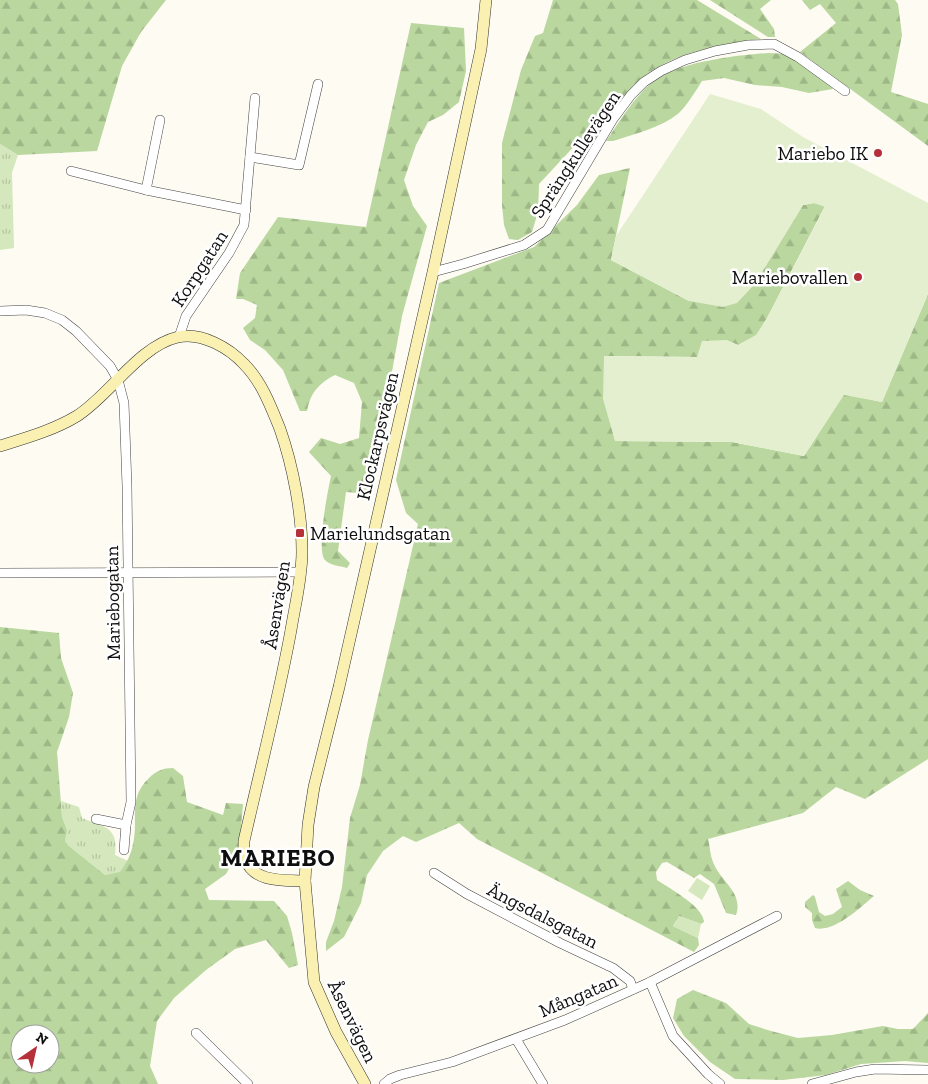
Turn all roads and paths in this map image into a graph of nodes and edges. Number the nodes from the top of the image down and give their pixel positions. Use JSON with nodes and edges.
{"nodes":[{"id":1,"x":486,"y":0,"type":"edge"},
{"id":2,"x":318,"y":84,"type":"dead end"},
{"id":3,"x":846,"y":91,"type":"dead end"},
{"id":4,"x":255,"y":98,"type":"dead end"},
{"id":5,"x":160,"y":120,"type":"dead end"},
{"id":6,"x":250,"y":157,"type":"junction"},
{"id":7,"x":71,"y":171,"type":"dead end"},
{"id":8,"x":146,"y":190,"type":"junction"},
{"id":9,"x":246,"y":210,"type":"junction"},
{"id":10,"x":433,"y":272,"type":"junction"},
{"id":11,"x":0,"y":311,"type":"edge"},
{"id":12,"x":179,"y":337,"type":"junction"},
{"id":13,"x":118,"y":380,"type":"junction"},
{"id":14,"x":0,"y":446,"type":"edge"},
{"id":15,"x":300,"y":572,"type":"junction"},
{"id":16,"x":0,"y":573,"type":"edge"},
{"id":17,"x":128,"y":573,"type":"junction"},
{"id":18,"x":96,"y":819,"type":"dead end"},
{"id":19,"x":126,"y":825,"type":"junction"},
{"id":20,"x":124,"y":850,"type":"dead end"},
{"id":21,"x":434,"y":873,"type":"dead end"},
{"id":22,"x":305,"y":881,"type":"junction"},
{"id":23,"x":776,"y":916,"type":"dead end"},
{"id":24,"x":650,"y":982,"type":"junction"},
{"id":25,"x":633,"y":989,"type":"junction"},
{"id":26,"x":196,"y":1033,"type":"dead end"},
{"id":27,"x":516,"y":1039,"type":"junction"},
{"id":28,"x":928,"y":1070,"type":"edge"},
{"id":29,"x":248,"y":1084,"type":"edge"},
{"id":30,"x":365,"y":1084,"type":"edge"},
{"id":31,"x":384,"y":1084,"type":"edge"},
{"id":32,"x":543,"y":1084,"type":"edge"},
{"id":33,"x":720,"y":1084,"type":"edge"},
{"id":34,"x":812,"y":1084,"type":"edge"}],
"edges":[{"from":1,"to":10,"type":"street","name":"Klockarpsvägen"},
{"from":2,"to":6,"type":"street"},
{"from":3,"to":10,"type":"street","name":"Sprängkullevägen"},
{"from":4,"to":6,"type":"street","name":"Korpgatan"},
{"from":5,"to":8,"type":"street"},
{"from":6,"to":9,"type":"street","name":"Korpgatan"},
{"from":7,"to":8,"type":"street"},
{"from":8,"to":9,"type":"street"},
{"from":9,"to":12,"type":"street","name":"Korpgatan"},
{"from":10,"to":22,"type":"street","name":"Klockarpsvägen"},
{"from":11,"to":13,"type":"street"},
{"from":12,"to":13,"type":"street"},
{"from":12,"to":15,"type":"street","name":"Åsenvägen"},
{"from":13,"to":14,"type":"street"},
{"from":13,"to":17,"type":"street","name":"Mariebogatan"},
{"from":15,"to":17,"type":"street"},
{"from":15,"to":22,"type":"street","name":"Åsenvägen"},
{"from":16,"to":17,"type":"street"},
{"from":17,"to":19,"type":"street","name":"Mariebogatan"},
{"from":18,"to":19,"type":"street"},
{"from":19,"to":20,"type":"street","name":"Mariebogatan"},
{"from":21,"to":25,"type":"street","name":"Ängsdalsgatan"},
{"from":22,"to":30,"type":"street","name":"Åsenvägen"},
{"from":23,"to":24,"type":"street","name":"Mångatan"},
{"from":24,"to":25,"type":"street","name":"Mångatan"},
{"from":24,"to":33,"type":"street"},
{"from":25,"to":27,"type":"street","name":"Mångatan"},
{"from":26,"to":29,"type":"street"},
{"from":27,"to":31,"type":"street","name":"Mångatan"},
{"from":27,"to":32,"type":"street"},
{"from":28,"to":34,"type":"street"}]}
